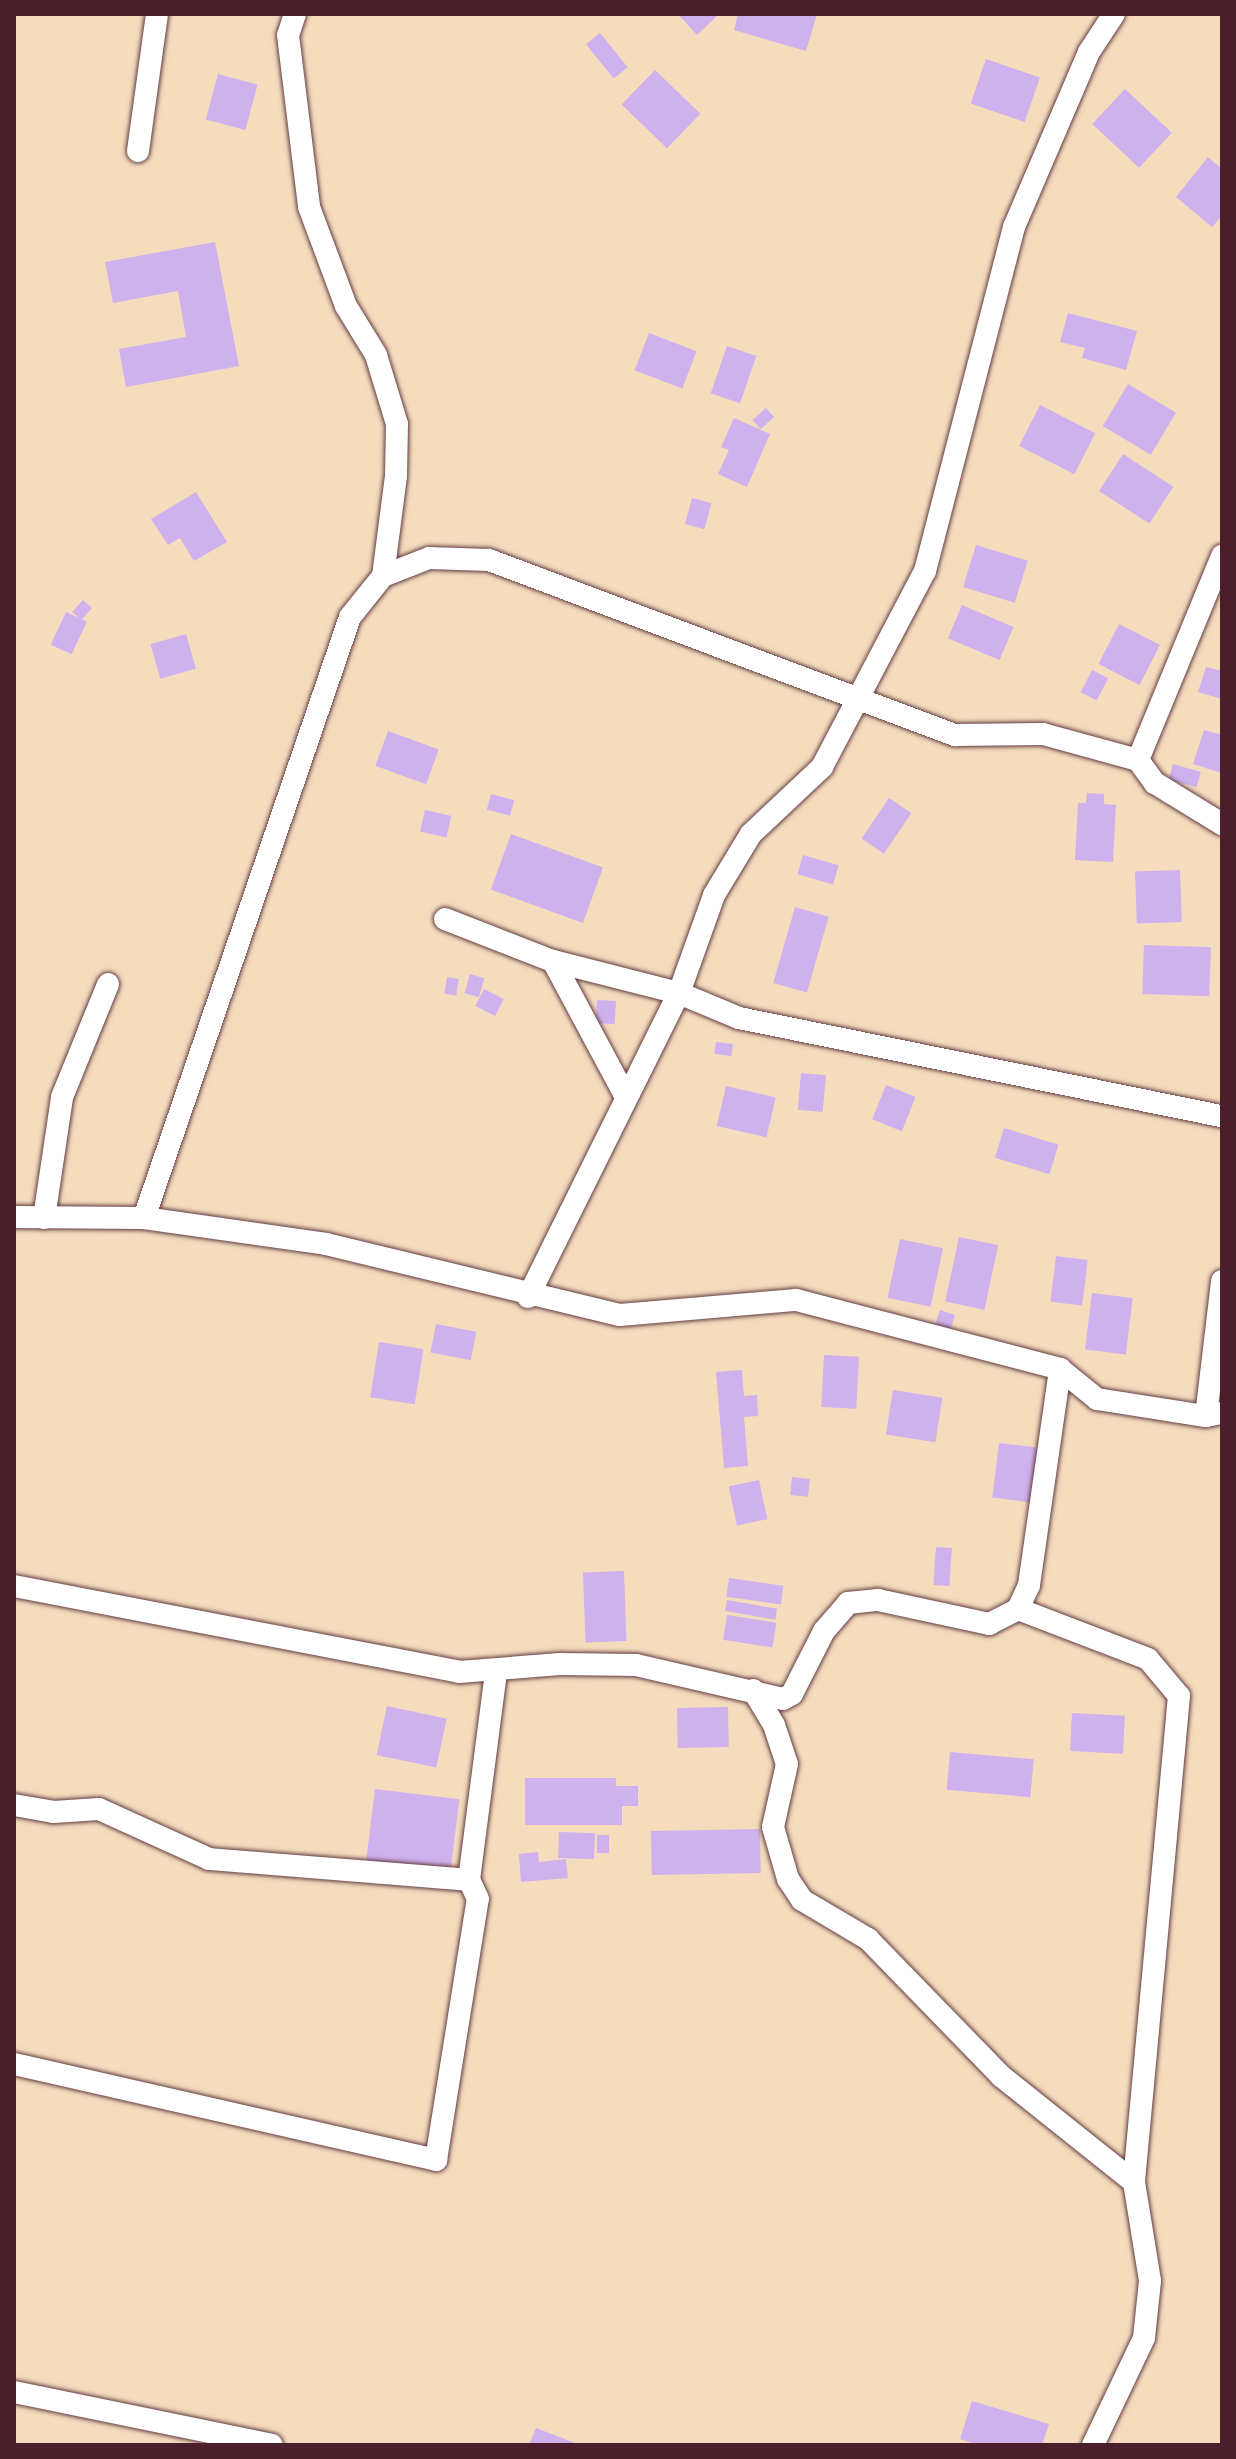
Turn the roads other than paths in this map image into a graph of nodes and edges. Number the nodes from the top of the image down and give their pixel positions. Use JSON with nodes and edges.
{"nodes":[{"id":1,"x":157,"y":14,"type":"edge"},
{"id":2,"x":295,"y":14,"type":"edge"},
{"id":3,"x":1114,"y":14,"type":"edge"},
{"id":4,"x":138,"y":151,"type":"dead end"},
{"id":5,"x":1222,"y":556,"type":"edge"},
{"id":6,"x":383,"y":576,"type":"junction"},
{"id":7,"x":855,"y":700,"type":"junction"},
{"id":8,"x":1138,"y":760,"type":"junction"},
{"id":9,"x":1222,"y":824,"type":"edge"},
{"id":10,"x":445,"y":919,"type":"dead end"},
{"id":11,"x":553,"y":961,"type":"junction"},
{"id":12,"x":108,"y":984,"type":"dead end"},
{"id":13,"x":679,"y":993,"type":"junction"},
{"id":14,"x":626,"y":1097,"type":"junction"},
{"id":15,"x":1222,"y":1116,"type":"edge"},
{"id":16,"x":14,"y":1217,"type":"edge"},
{"id":17,"x":44,"y":1218,"type":"junction"},
{"id":18,"x":144,"y":1218,"type":"junction"},
{"id":19,"x":1222,"y":1281,"type":"edge"},
{"id":20,"x":528,"y":1297,"type":"junction"},
{"id":21,"x":1060,"y":1369,"type":"junction"},
{"id":22,"x":1214,"y":1414,"type":"edge"},
{"id":23,"x":14,"y":1586,"type":"edge"},
{"id":24,"x":1018,"y":1609,"type":"junction"},
{"id":25,"x":496,"y":1673,"type":"junction"},
{"id":26,"x":753,"y":1690,"type":"junction"},
{"id":27,"x":14,"y":1805,"type":"edge"},
{"id":28,"x":469,"y":1880,"type":"junction"},
{"id":29,"x":14,"y":2064,"type":"edge"},
{"id":30,"x":1134,"y":2182,"type":"junction"},
{"id":31,"x":14,"y":2392,"type":"edge"},
{"id":32,"x":272,"y":2445,"type":"edge"},
{"id":33,"x":1093,"y":2445,"type":"edge"}],
"edges":[{"from":1,"to":4,"type":"street"},
{"from":2,"to":6,"type":"street"},
{"from":3,"to":7,"type":"street"},
{"from":5,"to":8,"type":"street"},
{"from":6,"to":7,"type":"street"},
{"from":6,"to":18,"type":"street"},
{"from":7,"to":8,"type":"street"},
{"from":7,"to":13,"type":"street"},
{"from":8,"to":9,"type":"street"},
{"from":10,"to":11,"type":"street"},
{"from":11,"to":13,"type":"street"},
{"from":11,"to":14,"type":"street"},
{"from":12,"to":17,"type":"street"},
{"from":13,"to":14,"type":"street"},
{"from":13,"to":15,"type":"street"},
{"from":14,"to":20,"type":"street"},
{"from":16,"to":17,"type":"street"},
{"from":17,"to":18,"type":"street"},
{"from":18,"to":20,"type":"street"},
{"from":19,"to":22,"type":"street"},
{"from":20,"to":21,"type":"street"},
{"from":21,"to":22,"type":"street"},
{"from":21,"to":24,"type":"street"},
{"from":23,"to":25,"type":"street"},
{"from":24,"to":26,"type":"street"},
{"from":24,"to":30,"type":"street"},
{"from":25,"to":26,"type":"street"},
{"from":25,"to":28,"type":"street"},
{"from":26,"to":30,"type":"street"},
{"from":27,"to":28,"type":"street"},
{"from":28,"to":29,"type":"street"},
{"from":30,"to":33,"type":"street"},
{"from":31,"to":32,"type":"street"}]}
